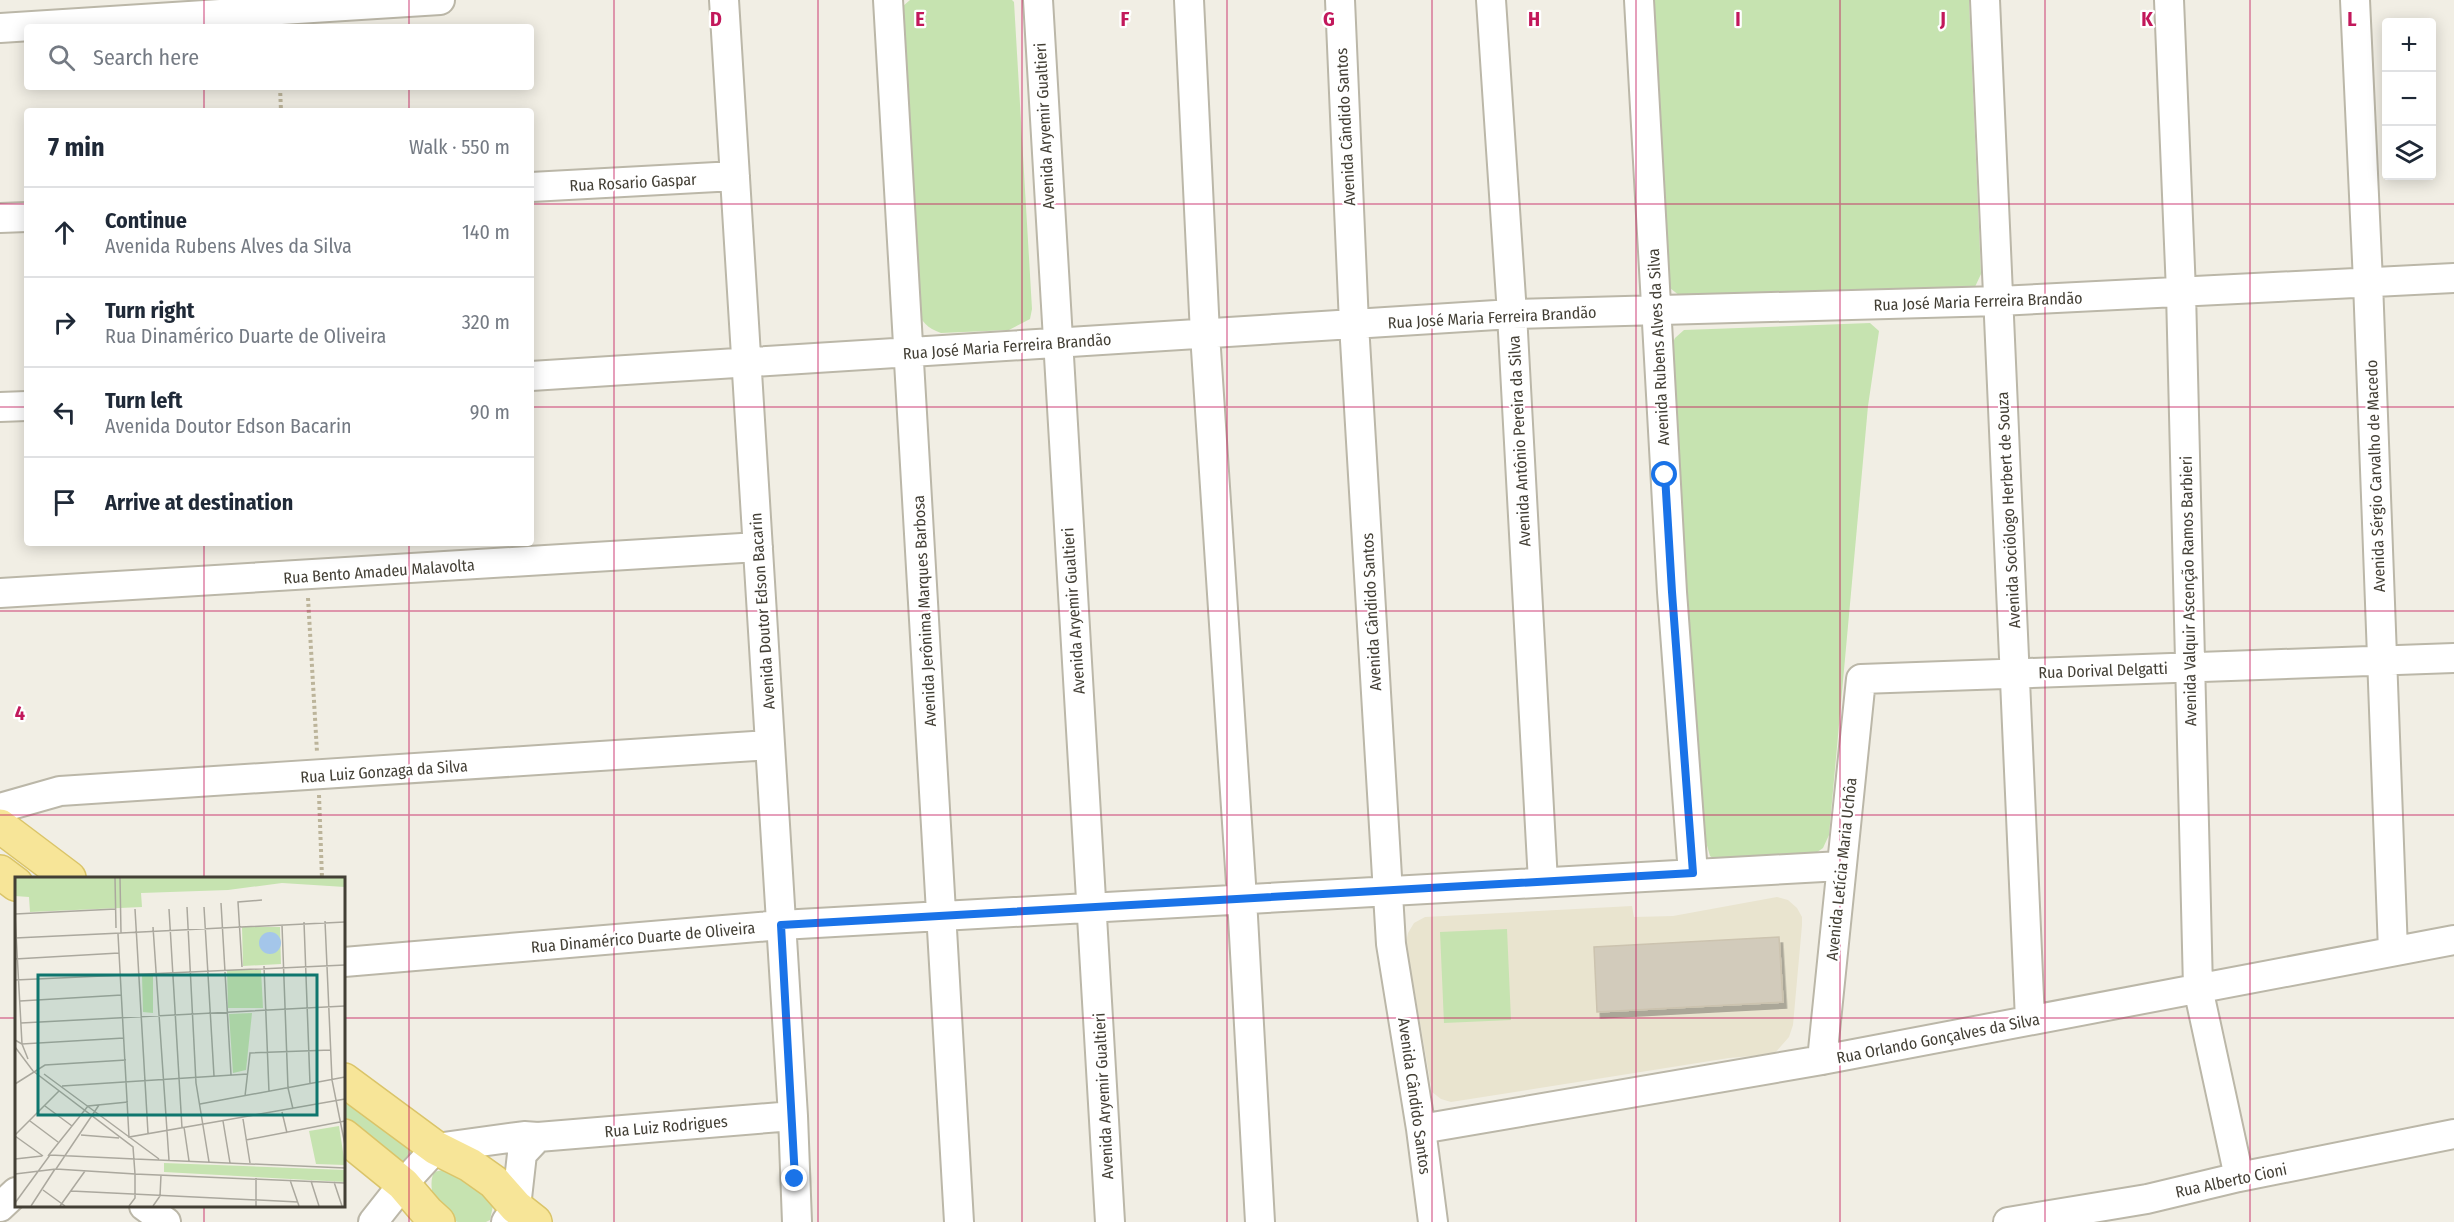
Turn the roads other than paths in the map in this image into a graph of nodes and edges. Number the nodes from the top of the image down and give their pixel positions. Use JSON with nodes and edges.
{"nodes":[{"id":1,"x":440,"y":0,"type":"edge"},
{"id":2,"x":724,"y":0,"type":"edge"},
{"id":3,"x":888,"y":0,"type":"edge"},
{"id":4,"x":1038,"y":0,"type":"edge"},
{"id":5,"x":1189,"y":0,"type":"edge"},
{"id":6,"x":1340,"y":0,"type":"edge"},
{"id":7,"x":1491,"y":0,"type":"edge"},
{"id":8,"x":1638,"y":0,"type":"edge"},
{"id":9,"x":1985,"y":0,"type":"edge"},
{"id":10,"x":2169,"y":0,"type":"edge"},
{"id":11,"x":2355,"y":0,"type":"edge"},
{"id":12,"x":63,"y":24,"type":"edge"},
{"id":13,"x":24,"y":26,"type":"edge"},
{"id":14,"x":0,"y":28,"type":"edge"},
{"id":15,"x":735,"y":176,"type":"junction"},
{"id":16,"x":534,"y":187,"type":"edge"},
{"id":17,"x":24,"y":217,"type":"edge"},
{"id":18,"x":0,"y":218,"type":"edge"},
{"id":19,"x":2454,"y":278,"type":"edge"},
{"id":20,"x":2368,"y":282,"type":"junction"},
{"id":21,"x":2181,"y":292,"type":"junction"},
{"id":22,"x":1999,"y":301,"type":"junction"},
{"id":23,"x":1657,"y":310,"type":"junction"},
{"id":24,"x":1512,"y":314,"type":"junction"},
{"id":25,"x":1354,"y":324,"type":"junction"},
{"id":26,"x":1204,"y":334,"type":"junction"},
{"id":27,"x":1056,"y":343,"type":"junction"},
{"id":28,"x":909,"y":352,"type":"junction"},
{"id":29,"x":746,"y":363,"type":"junction"},
{"id":30,"x":534,"y":376,"type":"edge"},
{"id":31,"x":24,"y":406,"type":"edge"},
{"id":32,"x":0,"y":407,"type":"edge"},
{"id":33,"x":758,"y":547,"type":"junction"},
{"id":34,"x":0,"y":593,"type":"edge"},
{"id":35,"x":2454,"y":658,"type":"edge"},
{"id":36,"x":2382,"y":660,"type":"junction"},
{"id":37,"x":2190,"y":667,"type":"junction"},
{"id":38,"x":2015,"y":674,"type":"junction"},
{"id":39,"x":1861,"y":679,"type":"joint"},
{"id":40,"x":770,"y":745,"type":"junction"},
{"id":41,"x":0,"y":808,"type":"edge"},
{"id":42,"x":0,"y":826,"type":"edge"},
{"id":43,"x":1842,"y":866,"type":"junction"},
{"id":44,"x":0,"y":872,"type":"edge"},
{"id":45,"x":1693,"y":873,"type":"junction"},
{"id":46,"x":66,"y":877,"type":"edge"},
{"id":47,"x":1543,"y":882,"type":"junction"},
{"id":48,"x":15,"y":883,"type":"edge"},
{"id":49,"x":1388,"y":891,"type":"junction"},
{"id":50,"x":1242,"y":899,"type":"junction"},
{"id":51,"x":1093,"y":907,"type":"junction"},
{"id":52,"x":942,"y":916,"type":"junction"},
{"id":53,"x":781,"y":925,"type":"junction"},
{"id":54,"x":2454,"y":940,"type":"edge"},
{"id":55,"x":2393,"y":951,"type":"junction"},
{"id":56,"x":345,"y":962,"type":"edge"},
{"id":57,"x":2198,"y":988,"type":"junction"},
{"id":58,"x":2030,"y":1020,"type":"junction"},
{"id":59,"x":1822,"y":1060,"type":"junction"},
{"id":60,"x":345,"y":1081,"type":"edge"},
{"id":61,"x":793,"y":1116,"type":"junction"},
{"id":62,"x":1421,"y":1129,"type":"junction"},
{"id":63,"x":2454,"y":1134,"type":"edge"},
{"id":64,"x":345,"y":1137,"type":"edge"},
{"id":65,"x":538,"y":1137,"type":"junction"},
{"id":66,"x":436,"y":1148,"type":"junction"},
{"id":67,"x":2239,"y":1177,"type":"junction"},
{"id":68,"x":403,"y":1184,"type":"junction"},
{"id":69,"x":15,"y":1193,"type":"edge"},
{"id":70,"x":0,"y":1207,"type":"edge"},
{"id":71,"x":145,"y":1207,"type":"edge"},
{"id":72,"x":2149,"y":1210,"type":"edge"},
{"id":73,"x":519,"y":1217,"type":"edge"},
{"id":74,"x":166,"y":1222,"type":"edge"},
{"id":75,"x":373,"y":1222,"type":"edge"},
{"id":76,"x":438,"y":1222,"type":"edge"},
{"id":77,"x":797,"y":1222,"type":"edge"},
{"id":78,"x":959,"y":1222,"type":"edge"},
{"id":79,"x":1110,"y":1222,"type":"edge"},
{"id":80,"x":1260,"y":1222,"type":"edge"},
{"id":81,"x":1432,"y":1222,"type":"edge"},
{"id":82,"x":2008,"y":1222,"type":"edge"}],
"edges":[{"from":1,"to":12,"type":"street"},
{"from":2,"to":15,"type":"street","name":"Avenida Doutor Edson Bacarin"},
{"from":3,"to":28,"type":"street","name":"Avenida Jerônima Marques Barbosa"},
{"from":4,"to":27,"type":"street","name":"Avenida Aryemir Gualtieri"},
{"from":5,"to":26,"type":"street"},
{"from":6,"to":25,"type":"street","name":"Avenida Cândido Santos"},
{"from":7,"to":24,"type":"street","name":"Avenida Antônio Pereira da Silva"},
{"from":8,"to":23,"type":"street","name":"Avenida Rubens Alves da Silva"},
{"from":9,"to":22,"type":"street","name":"Avenida Sociólogo Herbert de Souza"},
{"from":10,"to":21,"type":"street","name":"Avenida Valquir Ascenção Ramos Barbieri"},
{"from":11,"to":20,"type":"street","name":"Avenida Sérgio Carvalho de Macedo"},
{"from":13,"to":14,"type":"street"},
{"from":15,"to":16,"type":"street","name":"Rua Rosario Gaspar"},
{"from":15,"to":29,"type":"street","name":"Avenida Doutor Edson Bacarin"},
{"from":17,"to":18,"type":"street"},
{"from":19,"to":20,"type":"street","name":"Rua José Maria Ferreira Brandão"},
{"from":20,"to":21,"type":"street","name":"Rua José Maria Ferreira Brandão"},
{"from":20,"to":36,"type":"street","name":"Avenida Sérgio Carvalho de Macedo"},
{"from":21,"to":22,"type":"street","name":"Rua José Maria Ferreira Brandão"},
{"from":21,"to":37,"type":"street","name":"Avenida Valquir Ascenção Ramos Barbieri"},
{"from":22,"to":23,"type":"street","name":"Rua José Maria Ferreira Brandão"},
{"from":22,"to":38,"type":"street","name":"Avenida Sociólogo Herbert de Souza"},
{"from":23,"to":24,"type":"street","name":"Rua José Maria Ferreira Brandão"},
{"from":23,"to":45,"type":"street","name":"Avenida Rubens Alves da Silva"},
{"from":24,"to":25,"type":"street","name":"Rua José Maria Ferreira Brandão"},
{"from":24,"to":47,"type":"street","name":"Avenida Antônio Pereira da Silva"},
{"from":25,"to":26,"type":"street","name":"Rua José Maria Ferreira Brandão"},
{"from":25,"to":49,"type":"street","name":"Avenida Cândido Santos"},
{"from":26,"to":27,"type":"street","name":"Rua José Maria Ferreira Brandão"},
{"from":26,"to":50,"type":"street"},
{"from":27,"to":28,"type":"street","name":"Rua José Maria Ferreira Brandão"},
{"from":27,"to":51,"type":"street","name":"Avenida Aryemir Gualtieri"},
{"from":28,"to":29,"type":"street","name":"Rua José Maria Ferreira Brandão"},
{"from":28,"to":52,"type":"street","name":"Avenida Jerônima Marques Barbosa"},
{"from":29,"to":30,"type":"street","name":"Rua José Maria Ferreira Brandão"},
{"from":29,"to":33,"type":"street","name":"Avenida Doutor Edson Bacarin"},
{"from":31,"to":32,"type":"street"},
{"from":33,"to":34,"type":"street","name":"Rua Bento Amadeu Malavolta"},
{"from":33,"to":40,"type":"street","name":"Avenida Doutor Edson Bacarin"},
{"from":35,"to":36,"type":"street","name":"Rua Dorival Delgatti"},
{"from":36,"to":37,"type":"street","name":"Rua Dorival Delgatti"},
{"from":36,"to":55,"type":"street","name":"Avenida Sérgio Carvalho de Macedo"},
{"from":37,"to":38,"type":"street","name":"Rua Dorival Delgatti"},
{"from":37,"to":57,"type":"street","name":"Avenida Valquir Ascenção Ramos Barbieri"},
{"from":38,"to":39,"type":"street","name":"Rua Dorival Delgatti"},
{"from":38,"to":58,"type":"street","name":"Avenida Sociólogo Herbert de Souza"},
{"from":39,"to":43,"type":"street","name":"Avenida Letícia Maria Uchôa"},
{"from":40,"to":41,"type":"street","name":"Rua Luiz Gonzaga da Silva"},
{"from":40,"to":53,"type":"street","name":"Avenida Doutor Edson Bacarin"},
{"from":42,"to":46,"type":"main road"},
{"from":43,"to":45,"type":"street","name":"Rua Dinamérico Duarte de Oliveira"},
{"from":43,"to":59,"type":"street","name":"Avenida Letícia Maria Uchôa"},
{"from":44,"to":48,"type":"main road"},
{"from":45,"to":47,"type":"street","name":"Rua Dinamérico Duarte de Oliveira"},
{"from":47,"to":49,"type":"street","name":"Rua Dinamérico Duarte de Oliveira"},
{"from":49,"to":50,"type":"street","name":"Rua Dinamérico Duarte de Oliveira"},
{"from":49,"to":62,"type":"street","name":"Avenida Cândido Santos"},
{"from":50,"to":51,"type":"street","name":"Rua Dinamérico Duarte de Oliveira"},
{"from":50,"to":80,"type":"street"},
{"from":51,"to":52,"type":"street","name":"Rua Dinamérico Duarte de Oliveira"},
{"from":51,"to":79,"type":"street","name":"Avenida Aryemir Gualtieri"},
{"from":52,"to":53,"type":"street","name":"Rua Dinamérico Duarte de Oliveira"},
{"from":52,"to":78,"type":"street","name":"Avenida Jerônima Marques Barbosa"},
{"from":53,"to":56,"type":"street","name":"Rua Dinamérico Duarte de Oliveira"},
{"from":53,"to":61,"type":"street","name":"Avenida Doutor Edson Bacarin"},
{"from":54,"to":55,"type":"street","name":"Rua Orlando Gonçalves da Silva"},
{"from":55,"to":57,"type":"street","name":"Rua Orlando Gonçalves da Silva"},
{"from":57,"to":58,"type":"street","name":"Rua Orlando Gonçalves da Silva"},
{"from":57,"to":67,"type":"street","name":"Avenida Valquir Ascenção Ramos Barbieri"},
{"from":58,"to":59,"type":"street","name":"Rua Orlando Gonçalves da Silva"},
{"from":59,"to":62,"type":"street","name":"Rua Orlando Gonçalves da Silva"},
{"from":60,"to":66,"type":"main road"},
{"from":61,"to":65,"type":"street","name":"Rua Luiz Rodrigues"},
{"from":61,"to":77,"type":"street","name":"Avenida Doutor Edson Bacarin"},
{"from":62,"to":81,"type":"street","name":"Avenida Cândido Santos"},
{"from":63,"to":67,"type":"street","name":"Rua Alberto Cioni"},
{"from":64,"to":68,"type":"main road"},
{"from":65,"to":66,"type":"street","name":"Rua Luiz Rodrigues"},
{"from":65,"to":73,"type":"street"},
{"from":66,"to":68,"type":"street"},
{"from":66,"to":73,"type":"main road"},
{"from":67,"to":72,"type":"street","name":"Rua Alberto Cioni"},
{"from":68,"to":75,"type":"street"},
{"from":68,"to":76,"type":"main road"},
{"from":69,"to":70,"type":"street"},
{"from":71,"to":74,"type":"street"},
{"from":72,"to":82,"type":"street","name":"Rua Alberto Cioni"}]}
